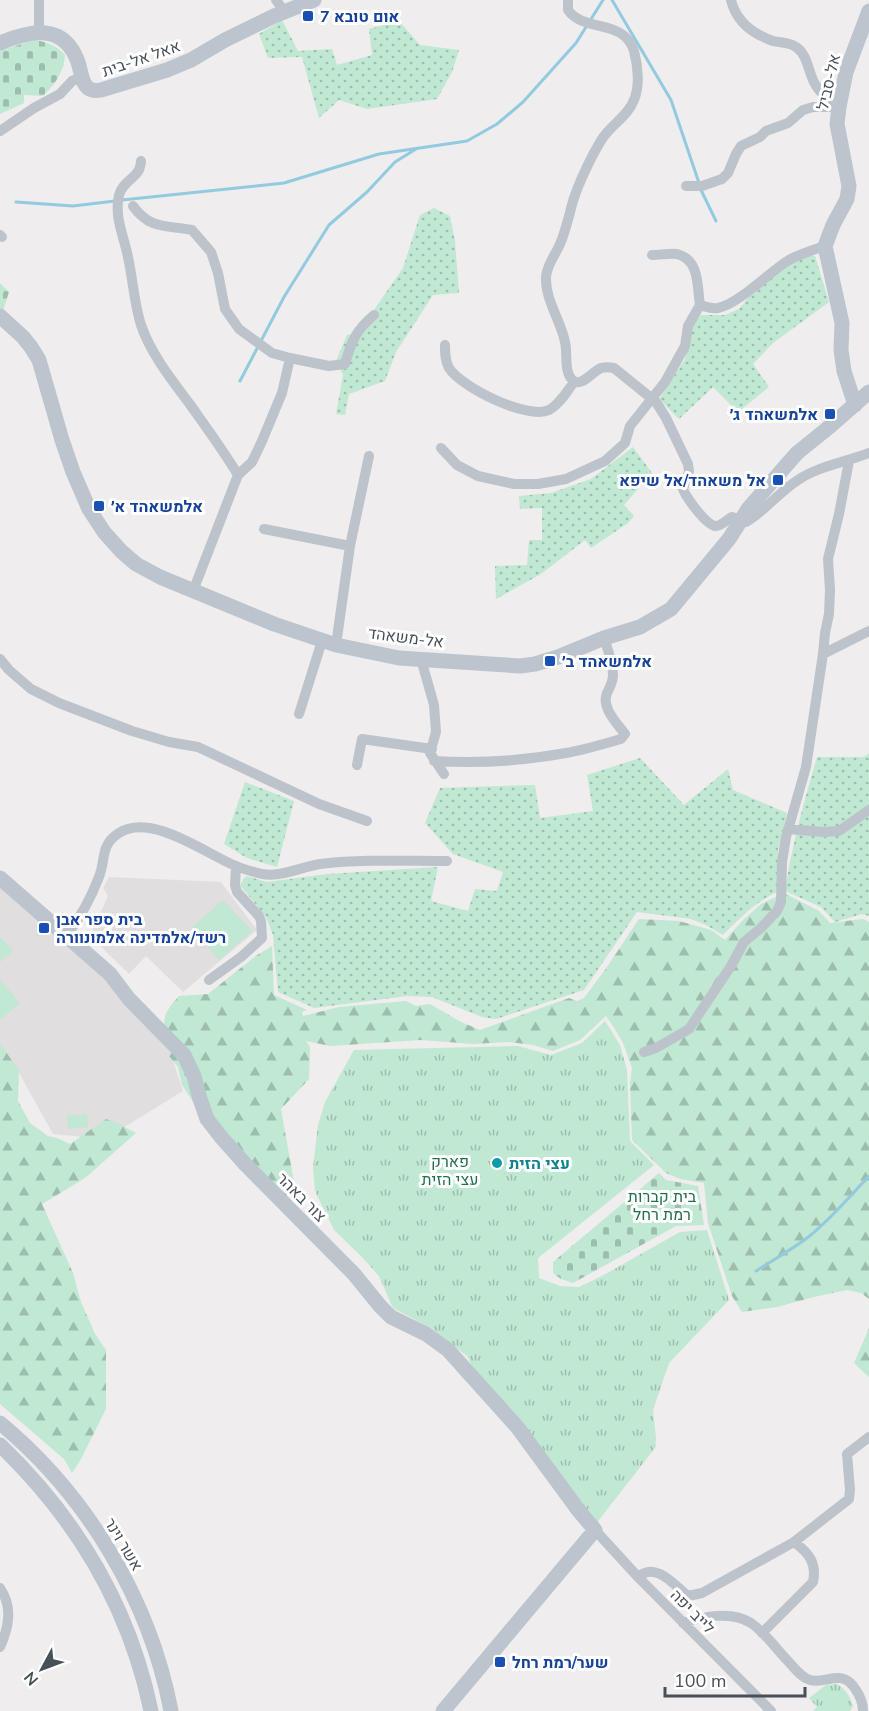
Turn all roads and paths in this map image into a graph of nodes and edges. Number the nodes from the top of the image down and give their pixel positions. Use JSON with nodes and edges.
{"nodes":[{"id":1,"x":39,"y":0,"type":"edge"},
{"id":2,"x":314,"y":0,"type":"edge"},
{"id":3,"x":568,"y":0,"type":"edge"},
{"id":4,"x":731,"y":0,"type":"edge"},
{"id":5,"x":281,"y":6,"type":"edge"},
{"id":6,"x":869,"y":12,"type":"edge"},
{"id":7,"x":39,"y":32,"type":"junction"},
{"id":8,"x":0,"y":43,"type":"edge"},
{"id":9,"x":82,"y":77,"type":"junction"},
{"id":10,"x":838,"y":107,"type":"junction"},
{"id":11,"x":0,"y":131,"type":"edge"},
{"id":12,"x":141,"y":161,"type":"dead end"},
{"id":13,"x":686,"y":186,"type":"dead end"},
{"id":14,"x":133,"y":206,"type":"dead end"},
{"id":15,"x":825,"y":246,"type":"junction"},
{"id":16,"x":652,"y":255,"type":"dead end"},
{"id":17,"x":700,"y":305,"type":"junction"},
{"id":18,"x":374,"y":315,"type":"dead end"},
{"id":19,"x":0,"y":316,"type":"edge"},
{"id":20,"x":445,"y":345,"type":"dead end"},
{"id":21,"x":290,"y":358,"type":"junction"},
{"id":22,"x":574,"y":382,"type":"junction"},
{"id":23,"x":869,"y":392,"type":"edge"},
{"id":24,"x":652,"y":398,"type":"junction"},
{"id":25,"x":855,"y":405,"type":"junction"},
{"id":26,"x":441,"y":448,"type":"dead end"},
{"id":27,"x":869,"y":453,"type":"edge"},
{"id":28,"x":369,"y":456,"type":"dead end"},
{"id":29,"x":849,"y":460,"type":"junction"},
{"id":30,"x":238,"y":475,"type":"junction"},
{"id":31,"x":741,"y":521,"type":"junction"},
{"id":32,"x":264,"y":529,"type":"dead end"},
{"id":33,"x":350,"y":546,"type":"junction"},
{"id":34,"x":194,"y":591,"type":"junction"},
{"id":35,"x":869,"y":631,"type":"edge"},
{"id":36,"x":604,"y":638,"type":"junction"},
{"id":37,"x":329,"y":643,"type":"junction"},
{"id":38,"x":823,"y":654,"type":"junction"},
{"id":39,"x":0,"y":659,"type":"edge"},
{"id":40,"x":421,"y":659,"type":"junction"},
{"id":41,"x":299,"y":714,"type":"dead end"},
{"id":42,"x":432,"y":749,"type":"junction"},
{"id":43,"x":434,"y":761,"type":"junction"},
{"id":44,"x":357,"y":765,"type":"dead end"},
{"id":45,"x":444,"y":774,"type":"dead end"},
{"id":46,"x":869,"y":810,"type":"edge"},
{"id":47,"x":367,"y":821,"type":"dead end"},
{"id":48,"x":788,"y":829,"type":"junction"},
{"id":49,"x":447,"y":861,"type":"dead end"},
{"id":50,"x":236,"y":866,"type":"junction"},
{"id":51,"x":0,"y":878,"type":"edge"},
{"id":52,"x":66,"y":936,"type":"junction"},
{"id":53,"x":210,"y":980,"type":"dead end"},
{"id":54,"x":644,"y":1052,"type":"dead end"},
{"id":55,"x":0,"y":1423,"type":"edge"},
{"id":56,"x":869,"y":1437,"type":"edge"},
{"id":57,"x":0,"y":1445,"type":"edge"},
{"id":58,"x":595,"y":1530,"type":"junction"},
{"id":59,"x":794,"y":1542,"type":"junction"},
{"id":60,"x":638,"y":1577,"type":"junction"},
{"id":61,"x":0,"y":1588,"type":"edge"},
{"id":62,"x":683,"y":1623,"type":"junction"},
{"id":63,"x":762,"y":1633,"type":"junction"},
{"id":64,"x":0,"y":1647,"type":"edge"},
{"id":65,"x":446,"y":1710,"type":"edge"},
{"id":66,"x":151,"y":1711,"type":"edge"},
{"id":67,"x":171,"y":1711,"type":"edge"},
{"id":68,"x":771,"y":1711,"type":"edge"},
{"id":69,"x":863,"y":1711,"type":"edge"}],
"edges":[{"from":1,"to":7,"type":"street"},
{"from":2,"to":5,"type":"street","name":"אאל אל-בית"},
{"from":3,"to":22,"type":"street"},
{"from":4,"to":10,"type":"street"},
{"from":5,"to":9,"type":"street","name":"אאל אל-בית"},
{"from":6,"to":10,"type":"street","name":"אל-סביל"},
{"from":7,"to":8,"type":"street"},
{"from":7,"to":9,"type":"street","name":"אאל אל-בית"},
{"from":9,"to":11,"type":"street"},
{"from":10,"to":13,"type":"street"},
{"from":10,"to":15,"type":"street","name":"אל-סביל"},
{"from":12,"to":30,"type":"street"},
{"from":14,"to":21,"type":"street"},
{"from":15,"to":17,"type":"street"},
{"from":15,"to":25,"type":"street"},
{"from":16,"to":17,"type":"street"},
{"from":17,"to":24,"type":"street"},
{"from":18,"to":21,"type":"street"},
{"from":19,"to":34,"type":"street","name":"אל-משאהד"},
{"from":20,"to":22,"type":"street"},
{"from":21,"to":30,"type":"street"},
{"from":22,"to":24,"type":"street"},
{"from":23,"to":25,"type":"street","name":"אל-משאהד"},
{"from":24,"to":26,"type":"street"},
{"from":24,"to":31,"type":"street"},
{"from":25,"to":31,"type":"street","name":"אל-משאהד"},
{"from":27,"to":29,"type":"street"},
{"from":28,"to":33,"type":"street"},
{"from":29,"to":31,"type":"street"},
{"from":29,"to":38,"type":"street"},
{"from":30,"to":34,"type":"street"},
{"from":31,"to":36,"type":"street","name":"אל-משאהד"},
{"from":32,"to":33,"type":"street"},
{"from":33,"to":37,"type":"street"},
{"from":34,"to":37,"type":"street","name":"אל-משאהד"},
{"from":35,"to":38,"type":"street"},
{"from":36,"to":40,"type":"street","name":"אל-משאהד"},
{"from":36,"to":43,"type":"street"},
{"from":37,"to":40,"type":"street","name":"אל-משאהד"},
{"from":37,"to":41,"type":"street"},
{"from":38,"to":48,"type":"street"},
{"from":39,"to":47,"type":"street"},
{"from":40,"to":42,"type":"street"},
{"from":42,"to":43,"type":"street"},
{"from":42,"to":44,"type":"street"},
{"from":43,"to":45,"type":"street"},
{"from":46,"to":48,"type":"street"},
{"from":48,"to":54,"type":"street"},
{"from":49,"to":50,"type":"street"},
{"from":50,"to":52,"type":"street"},
{"from":50,"to":53,"type":"street"},
{"from":51,"to":52,"type":"street","name":"צור באהר"},
{"from":52,"to":58,"type":"street","name":"צור באהר"},
{"from":55,"to":67,"type":"street","name":"אשר וינר"},
{"from":56,"to":59,"type":"street"},
{"from":57,"to":66,"type":"street","name":"אשר וינר"},
{"from":58,"to":60,"type":"street","name":"לייב יפה"},
{"from":58,"to":65,"type":"street"},
{"from":59,"to":60,"type":"street"},
{"from":59,"to":63,"type":"street"},
{"from":60,"to":62,"type":"street","name":"לייב יפה"},
{"from":61,"to":64,"type":"street"},
{"from":62,"to":63,"type":"street"},
{"from":62,"to":68,"type":"street","name":"לייב יפה"},
{"from":63,"to":69,"type":"street"}]}
